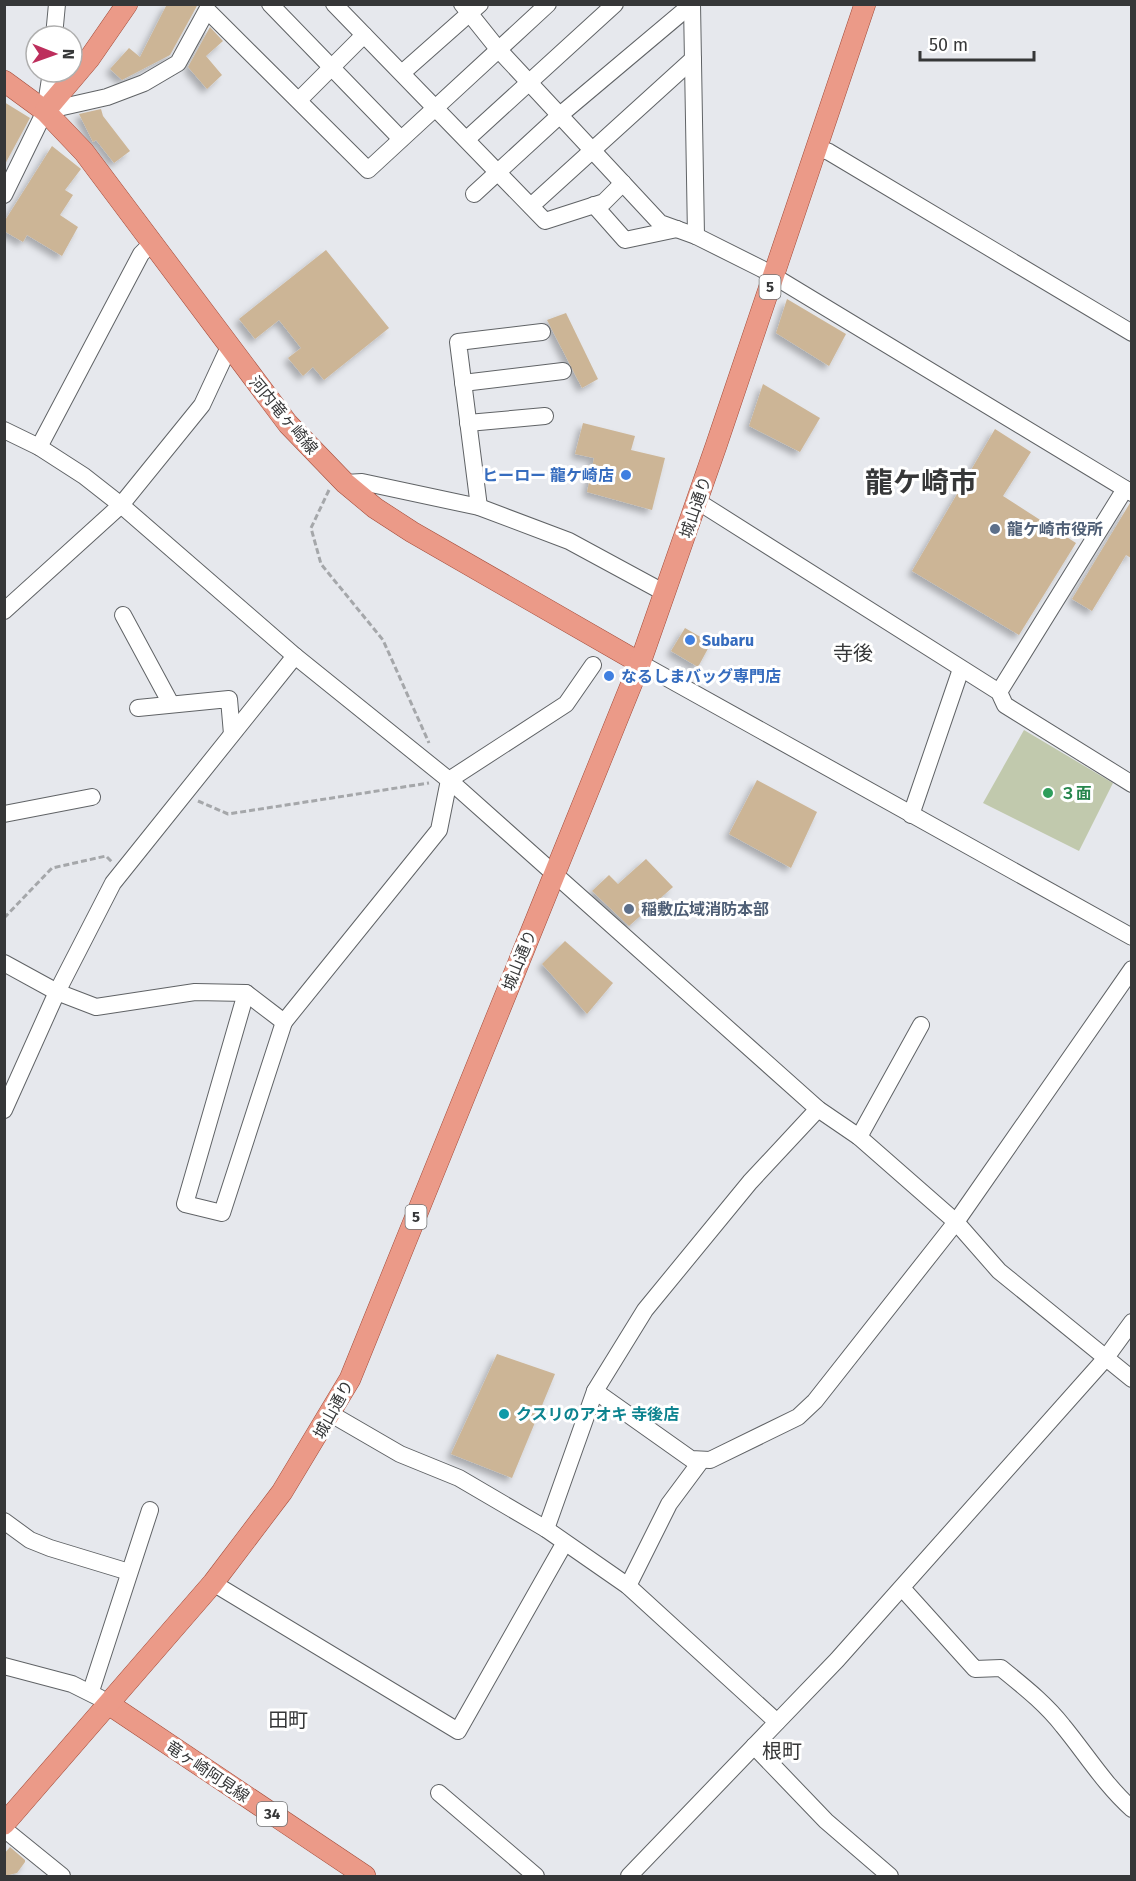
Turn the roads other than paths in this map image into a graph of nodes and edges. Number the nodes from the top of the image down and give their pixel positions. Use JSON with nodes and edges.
{"nodes":[{"id":1,"x":57,"y":4,"type":"edge"},
{"id":2,"x":127,"y":4,"type":"edge"},
{"id":3,"x":270,"y":4,"type":"edge"},
{"id":4,"x":334,"y":4,"type":"edge"},
{"id":5,"x":548,"y":4,"type":"edge"},
{"id":6,"x":615,"y":4,"type":"edge"},
{"id":7,"x":692,"y":4,"type":"edge"},
{"id":8,"x":865,"y":4,"type":"edge"},
{"id":9,"x":209,"y":7,"type":"edge"},
{"id":10,"x":471,"y":7,"type":"edge"},
{"id":11,"x":55,"y":24,"type":"edge"},
{"id":12,"x":364,"y":35,"type":"junction"},
{"id":13,"x":498,"y":49,"type":"junction"},
{"id":14,"x":693,"y":59,"type":"junction"},
{"id":15,"x":331,"y":67,"type":"junction"},
{"id":16,"x":402,"y":73,"type":"junction"},
{"id":17,"x":4,"y":81,"type":"edge"},
{"id":18,"x":49,"y":84,"type":"edge"},
{"id":19,"x":530,"y":84,"type":"junction"},
{"id":20,"x":298,"y":100,"type":"junction"},
{"id":21,"x":436,"y":107,"type":"junction"},
{"id":22,"x":45,"y":111,"type":"junction"},
{"id":23,"x":560,"y":115,"type":"junction"},
{"id":24,"x":401,"y":139,"type":"junction"},
{"id":25,"x":467,"y":139,"type":"junction"},
{"id":26,"x":816,"y":147,"type":"junction"},
{"id":27,"x":592,"y":150,"type":"junction"},
{"id":28,"x":499,"y":172,"type":"junction"},
{"id":29,"x":623,"y":183,"type":"junction"},
{"id":30,"x":474,"y":194,"type":"dead end"},
{"id":31,"x":4,"y":195,"type":"edge"},
{"id":32,"x":594,"y":205,"type":"junction"},
{"id":33,"x":531,"y":206,"type":"junction"},
{"id":34,"x":677,"y":229,"type":"junction"},
{"id":35,"x":696,"y":236,"type":"junction"},
{"id":36,"x":152,"y":243,"type":"junction"},
{"id":37,"x":773,"y":276,"type":"junction"},
{"id":38,"x":542,"y":332,"type":"dead end"},
{"id":39,"x":1131,"y":333,"type":"edge"},
{"id":40,"x":228,"y":346,"type":"junction"},
{"id":41,"x":563,"y":371,"type":"dead end"},
{"id":42,"x":463,"y":383,"type":"junction"},
{"id":43,"x":545,"y":416,"type":"dead end"},
{"id":44,"x":468,"y":423,"type":"junction"},
{"id":45,"x":4,"y":430,"type":"edge"},
{"id":46,"x":39,"y":447,"type":"junction"},
{"id":47,"x":341,"y":479,"type":"junction"},
{"id":48,"x":1128,"y":491,"type":"edge"},
{"id":49,"x":697,"y":501,"type":"junction"},
{"id":50,"x":121,"y":505,"type":"junction"},
{"id":51,"x":479,"y":507,"type":"junction"},
{"id":52,"x":665,"y":593,"type":"junction"},
{"id":53,"x":4,"y":610,"type":"edge"},
{"id":54,"x":123,"y":615,"type":"dead end"},
{"id":55,"x":295,"y":656,"type":"junction"},
{"id":56,"x":640,"y":663,"type":"junction"},
{"id":57,"x":593,"y":665,"type":"dead end"},
{"id":58,"x":961,"y":669,"type":"junction"},
{"id":59,"x":999,"y":692,"type":"junction"},
{"id":60,"x":171,"y":704,"type":"junction"},
{"id":61,"x":138,"y":708,"type":"dead end"},
{"id":62,"x":232,"y":734,"type":"junction"},
{"id":63,"x":449,"y":780,"type":"junction"},
{"id":64,"x":1131,"y":784,"type":"edge"},
{"id":65,"x":92,"y":797,"type":"dead end"},
{"id":66,"x":4,"y":814,"type":"edge"},
{"id":67,"x":912,"y":815,"type":"junction"},
{"id":68,"x":553,"y":876,"type":"junction"},
{"id":69,"x":1131,"y":937,"type":"edge"},
{"id":70,"x":4,"y":963,"type":"edge"},
{"id":71,"x":1131,"y":969,"type":"edge"},
{"id":72,"x":57,"y":992,"type":"junction"},
{"id":73,"x":246,"y":993,"type":"junction"},
{"id":74,"x":284,"y":1022,"type":"junction"},
{"id":75,"x":921,"y":1025,"type":"dead end"},
{"id":76,"x":818,"y":1109,"type":"junction"},
{"id":77,"x":4,"y":1110,"type":"edge"},
{"id":78,"x":859,"y":1137,"type":"junction"},
{"id":79,"x":956,"y":1222,"type":"junction"},
{"id":80,"x":1131,"y":1322,"type":"edge"},
{"id":81,"x":1105,"y":1359,"type":"junction"},
{"id":82,"x":1131,"y":1379,"type":"edge"},
{"id":83,"x":595,"y":1391,"type":"junction"},
{"id":84,"x":331,"y":1414,"type":"junction"},
{"id":85,"x":701,"y":1461,"type":"junction"},
{"id":86,"x":150,"y":1510,"type":"dead end"},
{"id":87,"x":4,"y":1521,"type":"edge"},
{"id":88,"x":546,"y":1529,"type":"junction"},
{"id":89,"x":564,"y":1544,"type":"junction"},
{"id":90,"x":129,"y":1572,"type":"junction"},
{"id":91,"x":213,"y":1583,"type":"junction"},
{"id":92,"x":628,"y":1586,"type":"junction"},
{"id":93,"x":902,"y":1588,"type":"junction"},
{"id":94,"x":4,"y":1666,"type":"edge"},
{"id":95,"x":91,"y":1692,"type":"junction"},
{"id":96,"x":110,"y":1705,"type":"junction"},
{"id":97,"x":777,"y":1722,"type":"junction"},
{"id":98,"x":754,"y":1746,"type":"junction"},
{"id":99,"x":439,"y":1793,"type":"dead end"},
{"id":100,"x":1131,"y":1809,"type":"edge"},
{"id":101,"x":4,"y":1826,"type":"edge"},
{"id":102,"x":355,"y":1874,"type":"edge"},
{"id":103,"x":62,"y":1876,"type":"edge"},
{"id":104,"x":536,"y":1876,"type":"edge"},
{"id":105,"x":629,"y":1876,"type":"edge"},
{"id":106,"x":890,"y":1876,"type":"edge"}],
"edges":[{"from":1,"to":11,"type":"street"},
{"from":2,"to":22,"type":"main road"},
{"from":3,"to":15,"type":"street"},
{"from":4,"to":12,"type":"street"},
{"from":5,"to":13,"type":"street"},
{"from":6,"to":19,"type":"street"},
{"from":7,"to":14,"type":"street"},
{"from":7,"to":23,"type":"street"},
{"from":8,"to":26,"type":"main road","name":"城山通り","number":"5"},
{"from":9,"to":20,"type":"street"},
{"from":9,"to":22,"type":"street"},
{"from":10,"to":13,"type":"street"},
{"from":10,"to":16,"type":"street"},
{"from":12,"to":15,"type":"street"},
{"from":12,"to":16,"type":"street"},
{"from":13,"to":19,"type":"street"},
{"from":13,"to":21,"type":"street"},
{"from":14,"to":27,"type":"street"},
{"from":14,"to":35,"type":"street"},
{"from":15,"to":20,"type":"street"},
{"from":15,"to":24,"type":"street"},
{"from":16,"to":21,"type":"street"},
{"from":17,"to":22,"type":"main road","name":"河内竜ヶ崎線"},
{"from":18,"to":22,"type":"street"},
{"from":19,"to":23,"type":"street"},
{"from":19,"to":25,"type":"street"},
{"from":20,"to":24,"type":"street"},
{"from":21,"to":24,"type":"street"},
{"from":21,"to":25,"type":"street"},
{"from":22,"to":31,"type":"street"},
{"from":22,"to":36,"type":"main road","name":"河内竜ヶ崎線"},
{"from":23,"to":27,"type":"street"},
{"from":23,"to":28,"type":"street"},
{"from":25,"to":28,"type":"street"},
{"from":26,"to":37,"type":"main road","name":"城山通り","number":"5"},
{"from":26,"to":39,"type":"street"},
{"from":27,"to":29,"type":"street"},
{"from":27,"to":33,"type":"street"},
{"from":28,"to":30,"type":"street"},
{"from":28,"to":33,"type":"street"},
{"from":29,"to":32,"type":"street"},
{"from":29,"to":34,"type":"street"},
{"from":32,"to":33,"type":"street"},
{"from":32,"to":34,"type":"street"},
{"from":34,"to":35,"type":"street"},
{"from":35,"to":37,"type":"street"},
{"from":36,"to":40,"type":"main road","name":"河内竜ヶ崎線"},
{"from":36,"to":46,"type":"street"},
{"from":37,"to":48,"type":"street"},
{"from":37,"to":49,"type":"main road","name":"城山通り","number":"5"},
{"from":38,"to":42,"type":"street"},
{"from":40,"to":47,"type":"main road","name":"河内竜ヶ崎線"},
{"from":40,"to":50,"type":"street"},
{"from":41,"to":42,"type":"street"},
{"from":42,"to":44,"type":"street"},
{"from":43,"to":44,"type":"street"},
{"from":44,"to":51,"type":"street"},
{"from":45,"to":46,"type":"street"},
{"from":46,"to":50,"type":"street"},
{"from":47,"to":51,"type":"street"},
{"from":47,"to":56,"type":"main road","name":"河内竜ヶ崎線"},
{"from":48,"to":59,"type":"street"},
{"from":49,"to":52,"type":"main road","name":"城山通り","number":"5"},
{"from":49,"to":58,"type":"street"},
{"from":50,"to":53,"type":"street"},
{"from":50,"to":55,"type":"street"},
{"from":51,"to":52,"type":"street"},
{"from":52,"to":56,"type":"main road","name":"城山通り","number":"5"},
{"from":54,"to":60,"type":"street"},
{"from":55,"to":62,"type":"street"},
{"from":55,"to":63,"type":"street"},
{"from":56,"to":67,"type":"street"},
{"from":56,"to":68,"type":"main road","name":"城山通り","number":"5"},
{"from":57,"to":63,"type":"street"},
{"from":58,"to":59,"type":"street"},
{"from":58,"to":67,"type":"street"},
{"from":59,"to":64,"type":"street"},
{"from":60,"to":61,"type":"street"},
{"from":60,"to":62,"type":"street"},
{"from":62,"to":72,"type":"street"},
{"from":63,"to":68,"type":"street"},
{"from":63,"to":74,"type":"street"},
{"from":65,"to":66,"type":"street"},
{"from":67,"to":69,"type":"street"},
{"from":68,"to":76,"type":"street"},
{"from":68,"to":84,"type":"main road","name":"城山通り","number":"5"},
{"from":70,"to":72,"type":"street"},
{"from":71,"to":79,"type":"street"},
{"from":72,"to":73,"type":"street"},
{"from":72,"to":77,"type":"street"},
{"from":73,"to":74,"type":"street"},
{"from":73,"to":74,"type":"street"},
{"from":75,"to":78,"type":"street"},
{"from":76,"to":78,"type":"street"},
{"from":76,"to":83,"type":"street"},
{"from":78,"to":79,"type":"street"},
{"from":79,"to":81,"type":"street"},
{"from":79,"to":85,"type":"street"},
{"from":80,"to":81,"type":"street"},
{"from":81,"to":82,"type":"street"},
{"from":81,"to":93,"type":"street"},
{"from":83,"to":85,"type":"street"},
{"from":83,"to":88,"type":"street"},
{"from":84,"to":88,"type":"street"},
{"from":84,"to":91,"type":"main road","name":"城山通り","number":"5"},
{"from":85,"to":92,"type":"street"},
{"from":86,"to":90,"type":"street"},
{"from":87,"to":90,"type":"street"},
{"from":88,"to":89,"type":"street"},
{"from":89,"to":91,"type":"street"},
{"from":89,"to":92,"type":"street"},
{"from":90,"to":95,"type":"street"},
{"from":91,"to":96,"type":"main road","name":"城山通り","number":"5"},
{"from":92,"to":97,"type":"street"},
{"from":93,"to":97,"type":"street"},
{"from":93,"to":100,"type":"street"},
{"from":94,"to":95,"type":"street"},
{"from":95,"to":96,"type":"street"},
{"from":96,"to":101,"type":"main road","name":"城山通り","number":"5"},
{"from":96,"to":102,"type":"main road","name":"竜ヶ崎阿見線","number":"34"},
{"from":97,"to":98,"type":"street"},
{"from":98,"to":105,"type":"street"},
{"from":98,"to":106,"type":"street"},
{"from":99,"to":104,"type":"street"},
{"from":101,"to":103,"type":"street"}]}
